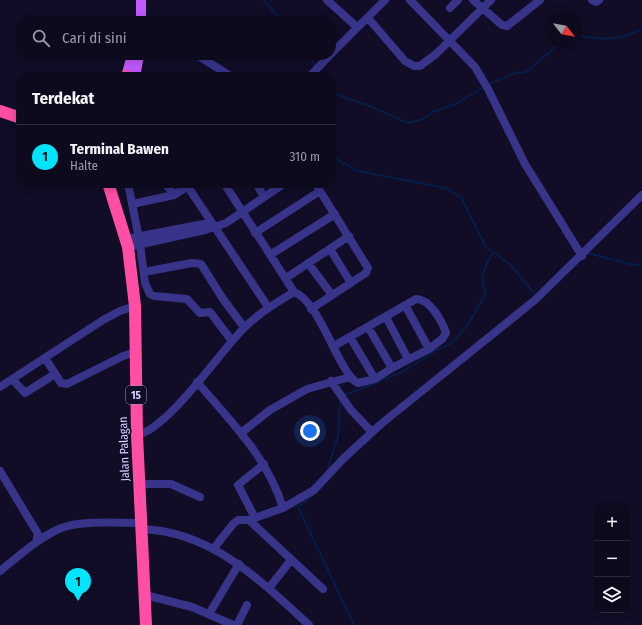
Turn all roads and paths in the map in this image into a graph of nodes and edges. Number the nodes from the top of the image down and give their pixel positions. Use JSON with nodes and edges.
{"nodes":[{"id":1,"x":141,"y":0,"type":"edge"},
{"id":2,"x":327,"y":0,"type":"edge"},
{"id":3,"x":410,"y":0,"type":"edge"},
{"id":4,"x":458,"y":0,"type":"edge"},
{"id":5,"x":473,"y":0,"type":"edge"},
{"id":6,"x":491,"y":0,"type":"edge"},
{"id":7,"x":540,"y":0,"type":"edge"},
{"id":8,"x":592,"y":0,"type":"edge"},
{"id":9,"x":600,"y":0,"type":"edge"},
{"id":10,"x":381,"y":1,"type":"edge"},
{"id":11,"x":450,"y":8,"type":"dead end"},
{"id":12,"x":482,"y":8,"type":"junction"},
{"id":13,"x":142,"y":16,"type":"edge"},
{"id":14,"x":368,"y":18,"type":"junction"},
{"id":15,"x":357,"y":27,"type":"junction"},
{"id":16,"x":450,"y":41,"type":"junction"},
{"id":17,"x":336,"y":50,"type":"edge"},
{"id":18,"x":131,"y":60,"type":"edge"},
{"id":19,"x":136,"y":60,"type":"edge"},
{"id":20,"x":206,"y":60,"type":"edge"},
{"id":21,"x":326,"y":60,"type":"edge"},
{"id":22,"x":129,"y":72,"type":"edge"},
{"id":23,"x":130,"y":72,"type":"edge"},
{"id":24,"x":224,"y":72,"type":"edge"},
{"id":25,"x":314,"y":72,"type":"edge"},
{"id":26,"x":0,"y":108,"type":"edge"},
{"id":27,"x":16,"y":110,"type":"edge"},
{"id":28,"x":0,"y":111,"type":"edge"},
{"id":29,"x":16,"y":116,"type":"edge"},
{"id":30,"x":109,"y":188,"type":"edge"},
{"id":31,"x":118,"y":188,"type":"edge"},
{"id":32,"x":129,"y":188,"type":"edge"},
{"id":33,"x":169,"y":188,"type":"edge"},
{"id":34,"x":186,"y":188,"type":"edge"},
{"id":35,"x":193,"y":188,"type":"edge"},
{"id":36,"x":227,"y":188,"type":"edge"},
{"id":37,"x":259,"y":188,"type":"edge"},
{"id":38,"x":278,"y":188,"type":"edge"},
{"id":39,"x":318,"y":188,"type":"edge"},
{"id":40,"x":320,"y":192,"type":"junction"},
{"id":41,"x":174,"y":195,"type":"junction"},
{"id":42,"x":642,"y":195,"type":"edge"},
{"id":43,"x":264,"y":197,"type":"junction"},
{"id":44,"x":132,"y":204,"type":"junction"},
{"id":45,"x":242,"y":212,"type":"junction"},
{"id":46,"x":335,"y":214,"type":"junction"},
{"id":47,"x":122,"y":224,"type":"junction"},
{"id":48,"x":215,"y":226,"type":"junction"},
{"id":49,"x":255,"y":233,"type":"junction"},
{"id":50,"x":349,"y":236,"type":"junction"},
{"id":51,"x":139,"y":240,"type":"junction"},
{"id":52,"x":127,"y":243,"type":"junction"},
{"id":53,"x":330,"y":248,"type":"junction"},
{"id":54,"x":581,"y":254,"type":"junction"},
{"id":55,"x":270,"y":256,"type":"junction"},
{"id":56,"x":308,"y":263,"type":"junction"},
{"id":57,"x":144,"y":272,"type":"junction"},
{"id":58,"x":286,"y":278,"type":"junction"},
{"id":59,"x":350,"y":283,"type":"junction"},
{"id":60,"x":294,"y":292,"type":"junction"},
{"id":61,"x":332,"y":295,"type":"junction"},
{"id":62,"x":405,"y":305,"type":"junction"},
{"id":63,"x":135,"y":306,"type":"junction"},
{"id":64,"x":268,"y":307,"type":"junction"},
{"id":65,"x":311,"y":309,"type":"junction"},
{"id":66,"x":386,"y":317,"type":"junction"},
{"id":67,"x":368,"y":327,"type":"junction"},
{"id":68,"x":244,"y":328,"type":"junction"},
{"id":69,"x":350,"y":337,"type":"junction"},
{"id":70,"x":232,"y":341,"type":"junction"},
{"id":71,"x":334,"y":346,"type":"junction"},
{"id":72,"x":429,"y":348,"type":"junction"},
{"id":73,"x":136,"y":352,"type":"junction"},
{"id":74,"x":45,"y":358,"type":"junction"},
{"id":75,"x":408,"y":360,"type":"junction"},
{"id":76,"x":392,"y":368,"type":"junction"},
{"id":77,"x":55,"y":374,"type":"junction"},
{"id":78,"x":350,"y":377,"type":"junction"},
{"id":79,"x":12,"y":379,"type":"junction"},
{"id":80,"x":375,"y":379,"type":"junction"},
{"id":81,"x":197,"y":382,"type":"junction"},
{"id":82,"x":331,"y":382,"type":"junction"},
{"id":83,"x":0,"y":387,"type":"edge"},
{"id":84,"x":372,"y":432,"type":"junction"},
{"id":85,"x":241,"y":433,"type":"junction"},
{"id":86,"x":136,"y":435,"type":"junction"},
{"id":87,"x":264,"y":464,"type":"junction"},
{"id":88,"x":0,"y":471,"type":"edge"},
{"id":89,"x":139,"y":484,"type":"junction"},
{"id":90,"x":200,"y":497,"type":"dead end"},
{"id":91,"x":284,"y":508,"type":"junction"},
{"id":92,"x":252,"y":519,"type":"junction"},
{"id":93,"x":141,"y":526,"type":"junction"},
{"id":94,"x":36,"y":542,"type":"junction"},
{"id":95,"x":214,"y":548,"type":"junction"},
{"id":96,"x":292,"y":560,"type":"junction"},
{"id":97,"x":239,"y":564,"type":"junction"},
{"id":98,"x":0,"y":571,"type":"edge"},
{"id":99,"x":269,"y":588,"type":"junction"},
{"id":100,"x":323,"y":589,"type":"dead end"},
{"id":101,"x":145,"y":595,"type":"junction"},
{"id":102,"x":247,"y":605,"type":"dead end"},
{"id":103,"x":209,"y":614,"type":"junction"},
{"id":104,"x":146,"y":625,"type":"edge"},
{"id":105,"x":233,"y":625,"type":"edge"},
{"id":106,"x":237,"y":625,"type":"edge"},
{"id":107,"x":309,"y":625,"type":"edge"}],
"edges":[{"from":1,"to":13,"type":"main road"},
{"from":2,"to":15,"type":"street"},
{"from":3,"to":16,"type":"street"},
{"from":4,"to":11,"type":"street"},
{"from":5,"to":12,"type":"street"},
{"from":6,"to":12,"type":"street"},
{"from":7,"to":12,"type":"street"},
{"from":8,"to":9,"type":"street"},
{"from":10,"to":14,"type":"street"},
{"from":12,"to":16,"type":"street"},
{"from":14,"to":15,"type":"street"},
{"from":14,"to":16,"type":"street"},
{"from":15,"to":17,"type":"street"},
{"from":16,"to":54,"type":"street"},
{"from":18,"to":22,"type":"main road"},
{"from":19,"to":23,"type":"main road"},
{"from":20,"to":24,"type":"street"},
{"from":21,"to":25,"type":"street"},
{"from":26,"to":27,"type":"highway"},
{"from":28,"to":29,"type":"highway"},
{"from":30,"to":47,"type":"highway","name":"Jalan Palagan","number":"15"},
{"from":31,"to":47,"type":"highway","name":"Jalan Palagan","number":"15"},
{"from":32,"to":44,"type":"street"},
{"from":33,"to":41,"type":"street"},
{"from":34,"to":41,"type":"street"},
{"from":35,"to":48,"type":"street"},
{"from":36,"to":45,"type":"street"},
{"from":37,"to":43,"type":"street"},
{"from":38,"to":43,"type":"street"},
{"from":39,"to":40,"type":"street"},
{"from":40,"to":46,"type":"street"},
{"from":40,"to":49,"type":"street"},
{"from":41,"to":44,"type":"street"},
{"from":42,"to":54,"type":"street"},
{"from":43,"to":45,"type":"street"},
{"from":44,"to":51,"type":"street"},
{"from":45,"to":48,"type":"street"},
{"from":45,"to":49,"type":"street"},
{"from":46,"to":50,"type":"street"},
{"from":46,"to":55,"type":"street"},
{"from":47,"to":52,"type":"highway","name":"Jalan Palagan","number":"15"},
{"from":48,"to":51,"type":"street"},
{"from":48,"to":64,"type":"street"},
{"from":49,"to":55,"type":"street"},
{"from":50,"to":53,"type":"street"},
{"from":50,"to":59,"type":"street"},
{"from":51,"to":52,"type":"street"},
{"from":51,"to":57,"type":"street"},
{"from":52,"to":63,"type":"highway","name":"Jalan Palagan","number":"15"},
{"from":53,"to":56,"type":"street"},
{"from":53,"to":59,"type":"street"},
{"from":54,"to":84,"type":"street"},
{"from":55,"to":58,"type":"street"},
{"from":56,"to":58,"type":"street"},
{"from":56,"to":61,"type":"street"},
{"from":57,"to":68,"type":"street"},
{"from":57,"to":70,"type":"street"},
{"from":58,"to":60,"type":"street"},
{"from":59,"to":61,"type":"street"},
{"from":60,"to":64,"type":"street"},
{"from":60,"to":65,"type":"street"},
{"from":61,"to":65,"type":"street"},
{"from":62,"to":66,"type":"street"},
{"from":62,"to":72,"type":"street"},
{"from":62,"to":72,"type":"street"},
{"from":63,"to":73,"type":"highway","name":"Jalan Palagan","number":"15"},
{"from":63,"to":74,"type":"street"},
{"from":64,"to":68,"type":"street"},
{"from":65,"to":71,"type":"street"},
{"from":66,"to":67,"type":"street"},
{"from":66,"to":75,"type":"street"},
{"from":67,"to":69,"type":"street"},
{"from":67,"to":76,"type":"street"},
{"from":68,"to":70,"type":"street"},
{"from":69,"to":71,"type":"street"},
{"from":69,"to":80,"type":"street"},
{"from":70,"to":81,"type":"street"},
{"from":71,"to":78,"type":"street"},
{"from":72,"to":75,"type":"street"},
{"from":73,"to":77,"type":"street"},
{"from":73,"to":86,"type":"highway","name":"Jalan Palagan","number":"15"},
{"from":74,"to":77,"type":"street"},
{"from":74,"to":79,"type":"street"},
{"from":75,"to":76,"type":"street"},
{"from":76,"to":80,"type":"street"},
{"from":77,"to":79,"type":"street"},
{"from":78,"to":80,"type":"street"},
{"from":78,"to":82,"type":"street"},
{"from":79,"to":83,"type":"street"},
{"from":81,"to":85,"type":"street"},
{"from":81,"to":86,"type":"street"},
{"from":82,"to":84,"type":"street"},
{"from":82,"to":85,"type":"street"},
{"from":84,"to":91,"type":"street"},
{"from":85,"to":87,"type":"street"},
{"from":86,"to":89,"type":"highway","name":"Jalan Palagan","number":"15"},
{"from":87,"to":91,"type":"street"},
{"from":87,"to":92,"type":"street"},
{"from":88,"to":94,"type":"street"},
{"from":89,"to":90,"type":"street"},
{"from":89,"to":93,"type":"highway","name":"Jalan Palagan","number":"15"},
{"from":91,"to":92,"type":"street"},
{"from":92,"to":95,"type":"street"},
{"from":92,"to":96,"type":"street"},
{"from":93,"to":94,"type":"street"},
{"from":93,"to":95,"type":"street"},
{"from":93,"to":101,"type":"highway","name":"Jalan Palagan","number":"15"},
{"from":94,"to":98,"type":"street"},
{"from":95,"to":97,"type":"street"},
{"from":96,"to":99,"type":"street"},
{"from":96,"to":100,"type":"street"},
{"from":97,"to":99,"type":"street"},
{"from":97,"to":103,"type":"street"},
{"from":99,"to":107,"type":"street"},
{"from":101,"to":103,"type":"street"},
{"from":101,"to":104,"type":"highway","name":"Jalan Palagan","number":"15"},
{"from":102,"to":106,"type":"street"},
{"from":103,"to":105,"type":"street"}]}
